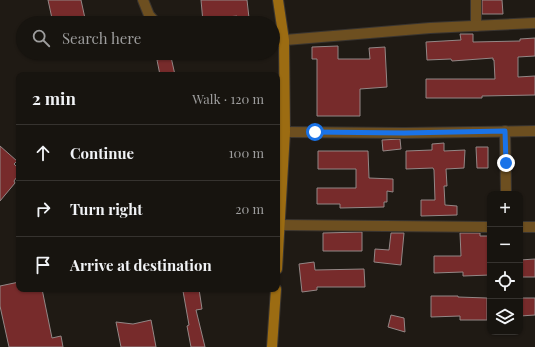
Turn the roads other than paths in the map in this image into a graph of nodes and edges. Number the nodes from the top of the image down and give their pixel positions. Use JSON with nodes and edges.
{"nodes":[{"id":1,"x":143,"y":0,"type":"edge"},
{"id":2,"x":278,"y":0,"type":"edge"},
{"id":3,"x":476,"y":0,"type":"edge"},
{"id":4,"x":150,"y":16,"type":"edge"},
{"id":5,"x":535,"y":23,"type":"edge"},
{"id":6,"x":476,"y":26,"type":"junction"},
{"id":7,"x":280,"y":40,"type":"edge"},
{"id":8,"x":284,"y":40,"type":"junction"},
{"id":9,"x":505,"y":131,"type":"junction"},
{"id":10,"x":535,"y":131,"type":"edge"},
{"id":11,"x":285,"y":132,"type":"junction"},
{"id":12,"x":506,"y":191,"type":"edge"},
{"id":13,"x":280,"y":225,"type":"joint"},
{"id":14,"x":487,"y":227,"type":"edge"},
{"id":15,"x":523,"y":227,"type":"edge"},
{"id":16,"x":535,"y":227,"type":"edge"},
{"id":17,"x":276,"y":292,"type":"edge"},
{"id":18,"x":272,"y":347,"type":"edge"}],
"edges":[{"from":1,"to":4,"type":"street"},
{"from":2,"to":8,"type":"street"},
{"from":3,"to":6,"type":"street"},
{"from":5,"to":6,"type":"street"},
{"from":6,"to":8,"type":"street"},
{"from":7,"to":8,"type":"street"},
{"from":8,"to":11,"type":"street"},
{"from":9,"to":10,"type":"street"},
{"from":9,"to":11,"type":"street"},
{"from":9,"to":12,"type":"street"},
{"from":11,"to":13,"type":"street"},
{"from":13,"to":14,"type":"street"},
{"from":15,"to":16,"type":"street"},
{"from":17,"to":18,"type":"street"}]}
